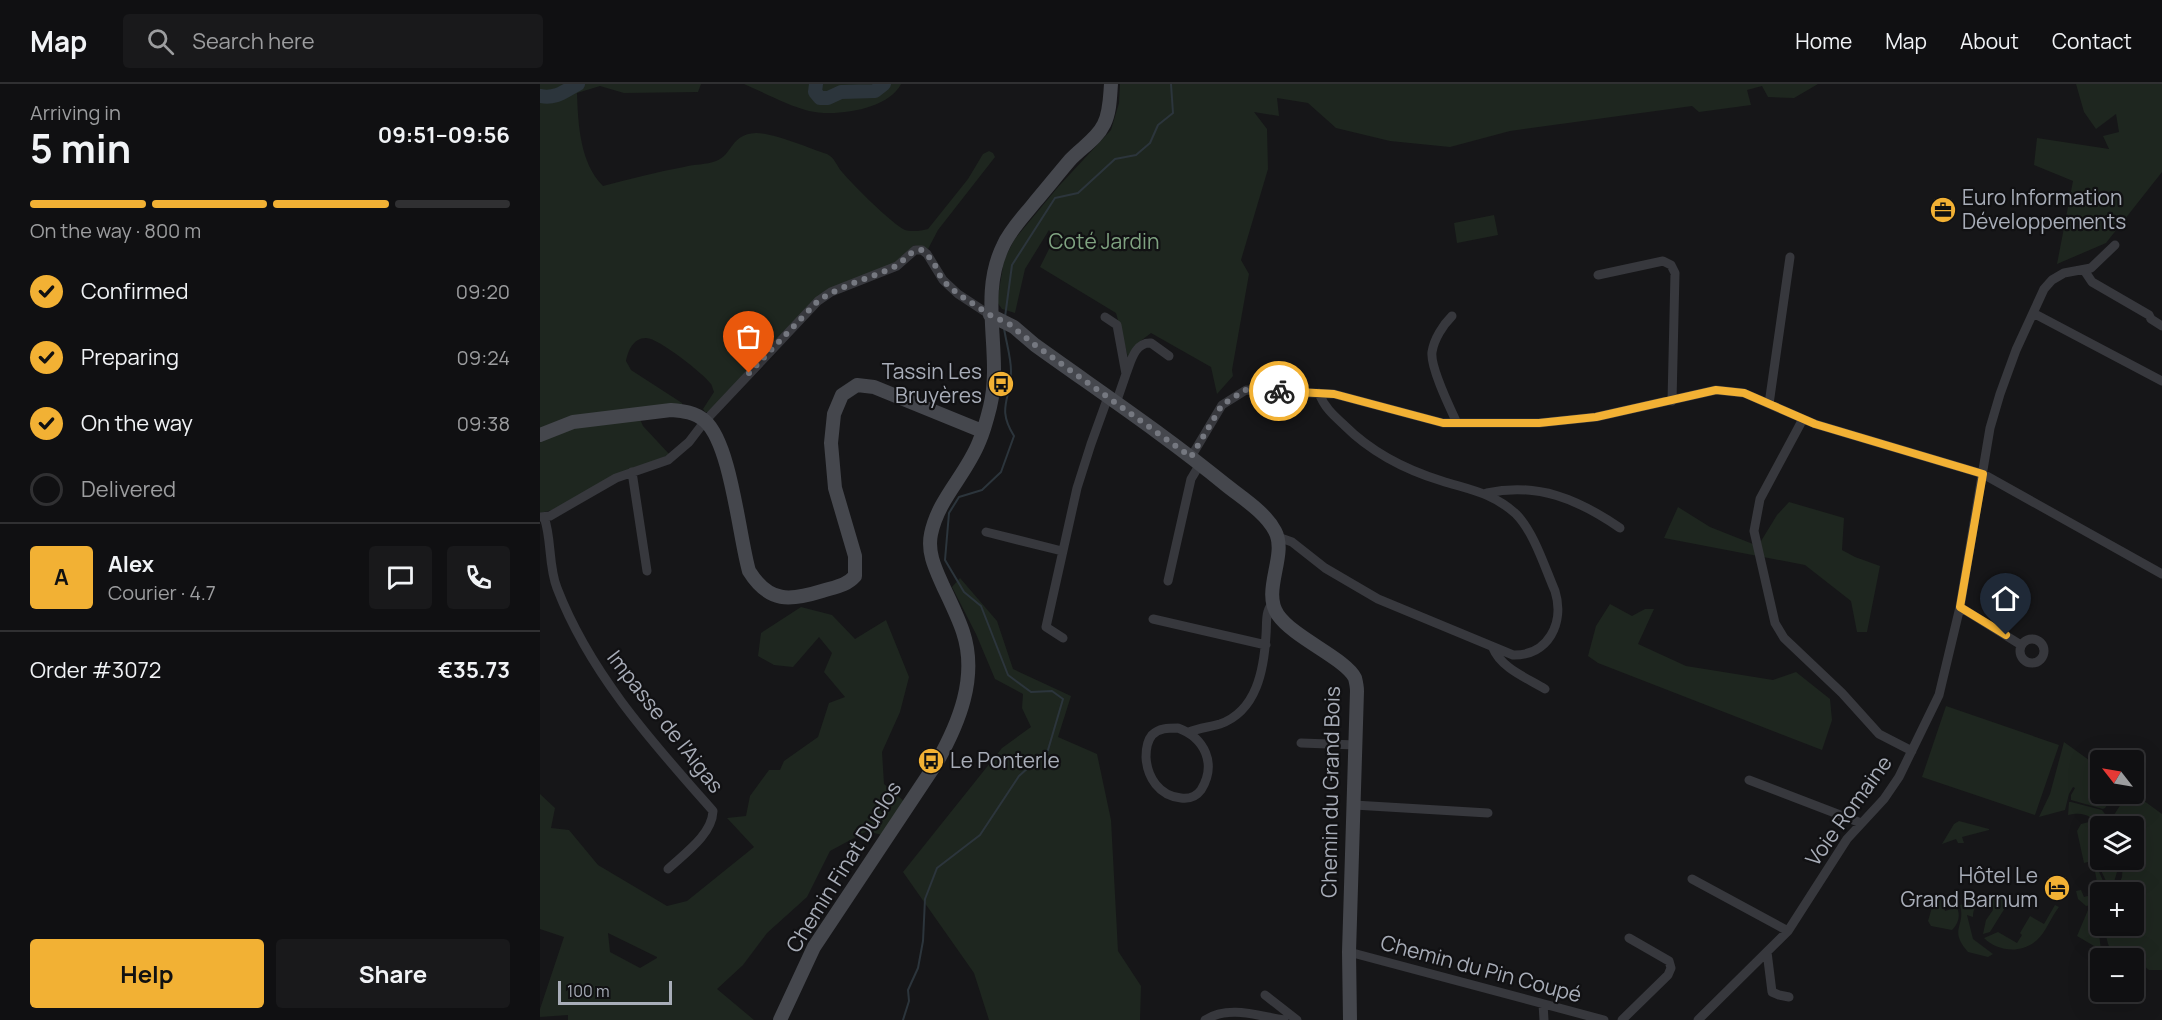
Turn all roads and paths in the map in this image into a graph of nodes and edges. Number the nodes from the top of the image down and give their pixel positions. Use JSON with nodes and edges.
{"nodes":[{"id":1,"x":1111,"y":84,"type":"edge"},
{"id":2,"x":2115,"y":245,"type":"dead end"},
{"id":3,"x":1790,"y":257,"type":"dead end"},
{"id":4,"x":2084,"y":270,"type":"junction"},
{"id":5,"x":1598,"y":275,"type":"dead end"},
{"id":6,"x":2033,"y":313,"type":"junction"},
{"id":7,"x":1452,"y":316,"type":"dead end"},
{"id":8,"x":1105,"y":317,"type":"dead end"},
{"id":9,"x":1000,"y":320,"type":"junction"},
{"id":10,"x":2162,"y":326,"type":"edge"},
{"id":11,"x":1169,"y":356,"type":"dead end"},
{"id":12,"x":1126,"y":374,"type":"junction"},
{"id":13,"x":2162,"y":381,"type":"edge"},
{"id":14,"x":1319,"y":393,"type":"junction"},
{"id":15,"x":1112,"y":400,"type":"junction"},
{"id":16,"x":1672,"y":400,"type":"junction"},
{"id":17,"x":1769,"y":404,"type":"junction"},
{"id":18,"x":1803,"y":419,"type":"junction"},
{"id":19,"x":705,"y":421,"type":"junction"},
{"id":20,"x":1457,"y":423,"type":"junction"},
{"id":21,"x":982,"y":431,"type":"junction"},
{"id":22,"x":540,"y":435,"type":"edge"},
{"id":23,"x":1196,"y":460,"type":"junction"},
{"id":24,"x":632,"y":472,"type":"junction"},
{"id":25,"x":1983,"y":474,"type":"junction"},
{"id":26,"x":1487,"y":493,"type":"junction"},
{"id":27,"x":542,"y":517,"type":"edge"},
{"id":28,"x":1620,"y":528,"type":"dead end"},
{"id":29,"x":986,"y":532,"type":"dead end"},
{"id":30,"x":1278,"y":537,"type":"junction"},
{"id":31,"x":1062,"y":551,"type":"junction"},
{"id":32,"x":647,"y":571,"type":"dead end"},
{"id":33,"x":2162,"y":574,"type":"edge"},
{"id":34,"x":1168,"y":581,"type":"dead end"},
{"id":35,"x":1272,"y":604,"type":"junction"},
{"id":36,"x":1960,"y":607,"type":"junction"},
{"id":37,"x":1152,"y":619,"type":"dead end"},
{"id":38,"x":1063,"y":638,"type":"dead end"},
{"id":39,"x":1266,"y":645,"type":"junction"},
{"id":40,"x":2021,"y":645,"type":"dead end"},
{"id":41,"x":1493,"y":648,"type":"junction"},
{"id":42,"x":1545,"y":689,"type":"dead end"},
{"id":43,"x":1188,"y":732,"type":"junction"},
{"id":44,"x":1301,"y":743,"type":"dead end"},
{"id":45,"x":1356,"y":745,"type":"junction"},
{"id":46,"x":1912,"y":751,"type":"junction"},
{"id":47,"x":1749,"y":780,"type":"dead end"},
{"id":48,"x":1354,"y":805,"type":"junction"},
{"id":49,"x":1488,"y":813,"type":"dead end"},
{"id":50,"x":1861,"y":823,"type":"junction"},
{"id":51,"x":668,"y":869,"type":"dead end"},
{"id":52,"x":1692,"y":879,"type":"dead end"},
{"id":53,"x":1788,"y":932,"type":"junction"},
{"id":54,"x":1629,"y":938,"type":"dead end"},
{"id":55,"x":1349,"y":952,"type":"junction"},
{"id":56,"x":1767,"y":952,"type":"junction"},
{"id":57,"x":1265,"y":995,"type":"dead end"},
{"id":58,"x":1789,"y":997,"type":"dead end"},
{"id":59,"x":1543,"y":1004,"type":"junction"},
{"id":60,"x":780,"y":1020,"type":"edge"},
{"id":61,"x":1205,"y":1020,"type":"edge"},
{"id":62,"x":1284,"y":1020,"type":"edge"},
{"id":63,"x":1297,"y":1020,"type":"edge"},
{"id":64,"x":1350,"y":1020,"type":"edge"},
{"id":65,"x":1544,"y":1020,"type":"edge"},
{"id":66,"x":1604,"y":1020,"type":"edge"},
{"id":67,"x":1622,"y":1020,"type":"edge"},
{"id":68,"x":1698,"y":1020,"type":"edge"}],
"edges":[{"from":1,"to":9,"type":"street","name":"Chemin Finat Duclos"},
{"from":2,"to":4,"type":"street","name":"Voie Romaine"},
{"from":3,"to":17,"type":"street"},
{"from":4,"to":6,"type":"street","name":"Voie Romaine"},
{"from":4,"to":10,"type":"street"},
{"from":5,"to":16,"type":"street"},
{"from":6,"to":13,"type":"street"},
{"from":6,"to":25,"type":"street","name":"Voie Romaine"},
{"from":7,"to":20,"type":"street"},
{"from":8,"to":12,"type":"street"},
{"from":9,"to":15,"type":"street"},
{"from":9,"to":19,"type":"street"},
{"from":9,"to":21,"type":"street","name":"Chemin Finat Duclos"},
{"from":11,"to":12,"type":"street"},
{"from":12,"to":15,"type":"street"},
{"from":14,"to":20,"type":"street"},
{"from":14,"to":23,"type":"street"},
{"from":14,"to":26,"type":"street"},
{"from":15,"to":23,"type":"street"},
{"from":15,"to":31,"type":"street"},
{"from":16,"to":17,"type":"street"},
{"from":16,"to":20,"type":"street"},
{"from":17,"to":18,"type":"street"},
{"from":18,"to":25,"type":"street"},
{"from":18,"to":46,"type":"street"},
{"from":19,"to":21,"type":"street"},
{"from":19,"to":22,"type":"street"},
{"from":19,"to":24,"type":"street"},
{"from":21,"to":60,"type":"street","name":"Chemin Finat Duclos"},
{"from":23,"to":30,"type":"street"},
{"from":23,"to":34,"type":"street"},
{"from":24,"to":27,"type":"street"},
{"from":24,"to":32,"type":"street"},
{"from":25,"to":33,"type":"street"},
{"from":25,"to":36,"type":"street","name":"Voie Romaine"},
{"from":26,"to":28,"type":"street"},
{"from":26,"to":41,"type":"street"},
{"from":27,"to":51,"type":"street","name":"Impasse de l'Aigas"},
{"from":29,"to":31,"type":"street"},
{"from":30,"to":35,"type":"street"},
{"from":30,"to":41,"type":"street"},
{"from":31,"to":38,"type":"street"},
{"from":35,"to":39,"type":"street"},
{"from":35,"to":45,"type":"street","name":"Chemin du Grand Bois"},
{"from":36,"to":40,"type":"street"},
{"from":36,"to":46,"type":"street","name":"Voie Romaine"},
{"from":37,"to":39,"type":"street"},
{"from":39,"to":43,"type":"street"},
{"from":41,"to":42,"type":"street"},
{"from":43,"to":43,"type":"street"},
{"from":44,"to":45,"type":"street"},
{"from":45,"to":48,"type":"street","name":"Chemin du Grand Bois"},
{"from":46,"to":50,"type":"street","name":"Voie Romaine"},
{"from":47,"to":50,"type":"street"},
{"from":48,"to":49,"type":"street"},
{"from":48,"to":55,"type":"street","name":"Chemin du Grand Bois"},
{"from":50,"to":53,"type":"street","name":"Voie Romaine"},
{"from":52,"to":53,"type":"street"},
{"from":53,"to":56,"type":"street","name":"Voie Romaine"},
{"from":54,"to":67,"type":"street"},
{"from":55,"to":59,"type":"street","name":"Chemin du Pin Coupé"},
{"from":55,"to":64,"type":"street","name":"Chemin du Grand Bois"},
{"from":56,"to":58,"type":"street"},
{"from":56,"to":68,"type":"street","name":"Voie Romaine"},
{"from":57,"to":63,"type":"street"},
{"from":59,"to":65,"type":"street"},
{"from":59,"to":66,"type":"street","name":"Chemin du Pin Coupé"},
{"from":61,"to":62,"type":"street"}]}
